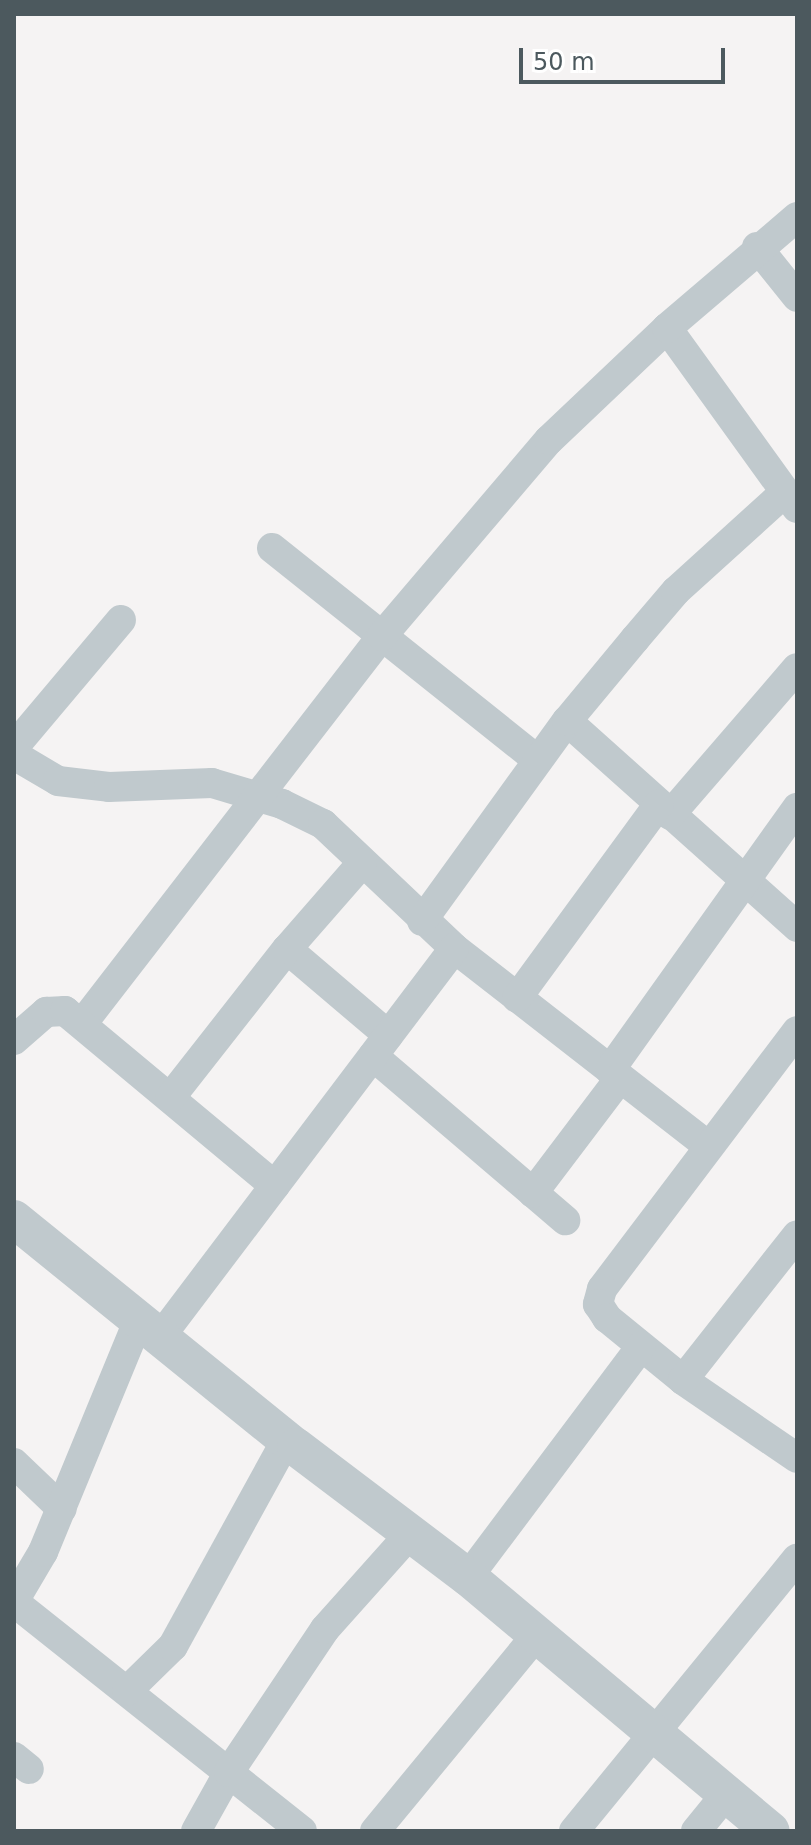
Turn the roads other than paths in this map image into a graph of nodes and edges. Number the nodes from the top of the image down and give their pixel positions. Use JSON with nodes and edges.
{"nodes":[{"id":1,"x":797,"y":217,"type":"edge"},
{"id":2,"x":757,"y":247,"type":"junction"},
{"id":3,"x":797,"y":297,"type":"edge"},
{"id":4,"x":667,"y":328,"type":"junction"},
{"id":5,"x":790,"y":500,"type":"edge"},
{"id":6,"x":272,"y":548,"type":"dead end"},
{"id":7,"x":121,"y":620,"type":"dead end"},
{"id":8,"x":382,"y":636,"type":"junction"},
{"id":9,"x":797,"y":668,"type":"edge"},
{"id":10,"x":567,"y":721,"type":"junction"},
{"id":11,"x":14,"y":747,"type":"edge"},
{"id":12,"x":14,"y":755,"type":"edge"},
{"id":13,"x":538,"y":760,"type":"junction"},
{"id":14,"x":260,"y":797,"type":"junction"},
{"id":15,"x":797,"y":808,"type":"edge"},
{"id":16,"x":664,"y":810,"type":"junction"},
{"id":17,"x":362,"y":863,"type":"junction"},
{"id":18,"x":743,"y":882,"type":"junction"},
{"id":19,"x":422,"y":921,"type":"junction"},
{"id":20,"x":797,"y":927,"type":"edge"},
{"id":21,"x":454,"y":948,"type":"junction"},
{"id":22,"x":287,"y":949,"type":"junction"},
{"id":23,"x":517,"y":998,"type":"junction"},
{"id":24,"x":82,"y":1024,"type":"junction"},
{"id":25,"x":797,"y":1031,"type":"edge"},
{"id":26,"x":14,"y":1040,"type":"edge"},
{"id":27,"x":380,"y":1045,"type":"junction"},
{"id":28,"x":615,"y":1074,"type":"junction"},
{"id":29,"x":170,"y":1098,"type":"junction"},
{"id":30,"x":708,"y":1146,"type":"junction"},
{"id":31,"x":275,"y":1186,"type":"junction"},
{"id":32,"x":533,"y":1193,"type":"junction"},
{"id":33,"x":14,"y":1219,"type":"edge"},
{"id":34,"x":565,"y":1220,"type":"dead end"},
{"id":35,"x":797,"y":1235,"type":"edge"},
{"id":36,"x":786,"y":1272,"type":"edge"},
{"id":37,"x":150,"y":1328,"type":"junction"},
{"id":38,"x":641,"y":1347,"type":"junction"},
{"id":39,"x":683,"y":1380,"type":"junction"},
{"id":40,"x":287,"y":1439,"type":"junction"},
{"id":41,"x":797,"y":1458,"type":"edge"},
{"id":42,"x":14,"y":1463,"type":"edge"},
{"id":43,"x":62,"y":1509,"type":"junction"},
{"id":44,"x":410,"y":1534,"type":"junction"},
{"id":45,"x":797,"y":1559,"type":"edge"},
{"id":46,"x":468,"y":1577,"type":"junction"},
{"id":47,"x":14,"y":1602,"type":"edge"},
{"id":48,"x":535,"y":1637,"type":"junction"},
{"id":49,"x":127,"y":1691,"type":"junction"},
{"id":50,"x":653,"y":1734,"type":"junction"},
{"id":51,"x":229,"y":1772,"type":"junction"},
{"id":52,"x":727,"y":1793,"type":"junction"},
{"id":53,"x":196,"y":1831,"type":"edge"},
{"id":54,"x":302,"y":1831,"type":"edge"},
{"id":55,"x":375,"y":1831,"type":"edge"},
{"id":56,"x":574,"y":1831,"type":"edge"},
{"id":57,"x":696,"y":1831,"type":"edge"},
{"id":58,"x":771,"y":1831,"type":"edge"}],
"edges":[{"from":1,"to":2,"type":"street"},
{"from":2,"to":3,"type":"street"},
{"from":2,"to":4,"type":"street"},
{"from":4,"to":5,"type":"street"},
{"from":4,"to":8,"type":"street"},
{"from":5,"to":10,"type":"street"},
{"from":6,"to":8,"type":"street"},
{"from":7,"to":11,"type":"street"},
{"from":8,"to":13,"type":"street"},
{"from":8,"to":14,"type":"street"},
{"from":9,"to":16,"type":"street"},
{"from":10,"to":13,"type":"street"},
{"from":10,"to":16,"type":"street"},
{"from":12,"to":14,"type":"street"},
{"from":13,"to":19,"type":"street"},
{"from":14,"to":17,"type":"street"},
{"from":14,"to":24,"type":"street"},
{"from":15,"to":18,"type":"street"},
{"from":16,"to":18,"type":"street"},
{"from":16,"to":23,"type":"street"},
{"from":17,"to":19,"type":"street"},
{"from":17,"to":22,"type":"street"},
{"from":18,"to":20,"type":"street"},
{"from":18,"to":28,"type":"street"},
{"from":19,"to":21,"type":"street"},
{"from":21,"to":23,"type":"street"},
{"from":21,"to":27,"type":"street"},
{"from":22,"to":27,"type":"street"},
{"from":22,"to":29,"type":"street"},
{"from":23,"to":28,"type":"street"},
{"from":24,"to":26,"type":"street"},
{"from":24,"to":29,"type":"street"},
{"from":25,"to":30,"type":"street"},
{"from":27,"to":31,"type":"street"},
{"from":27,"to":32,"type":"street"},
{"from":28,"to":30,"type":"street"},
{"from":28,"to":32,"type":"street"},
{"from":29,"to":31,"type":"street"},
{"from":30,"to":38,"type":"street"},
{"from":31,"to":37,"type":"street"},
{"from":32,"to":34,"type":"street"},
{"from":33,"to":37,"type":"street"},
{"from":35,"to":36,"type":"street"},
{"from":36,"to":39,"type":"street"},
{"from":37,"to":40,"type":"street"},
{"from":37,"to":43,"type":"street"},
{"from":38,"to":39,"type":"street"},
{"from":38,"to":46,"type":"street"},
{"from":39,"to":41,"type":"street"},
{"from":40,"to":44,"type":"street"},
{"from":40,"to":49,"type":"street"},
{"from":42,"to":43,"type":"street"},
{"from":43,"to":47,"type":"street"},
{"from":44,"to":46,"type":"street"},
{"from":44,"to":51,"type":"street"},
{"from":45,"to":50,"type":"street"},
{"from":46,"to":48,"type":"street"},
{"from":47,"to":49,"type":"street"},
{"from":48,"to":50,"type":"street"},
{"from":48,"to":55,"type":"street"},
{"from":49,"to":51,"type":"street"},
{"from":50,"to":52,"type":"street"},
{"from":50,"to":56,"type":"street"},
{"from":51,"to":53,"type":"street"},
{"from":51,"to":54,"type":"street"},
{"from":52,"to":57,"type":"street"},
{"from":52,"to":58,"type":"street"}]}
